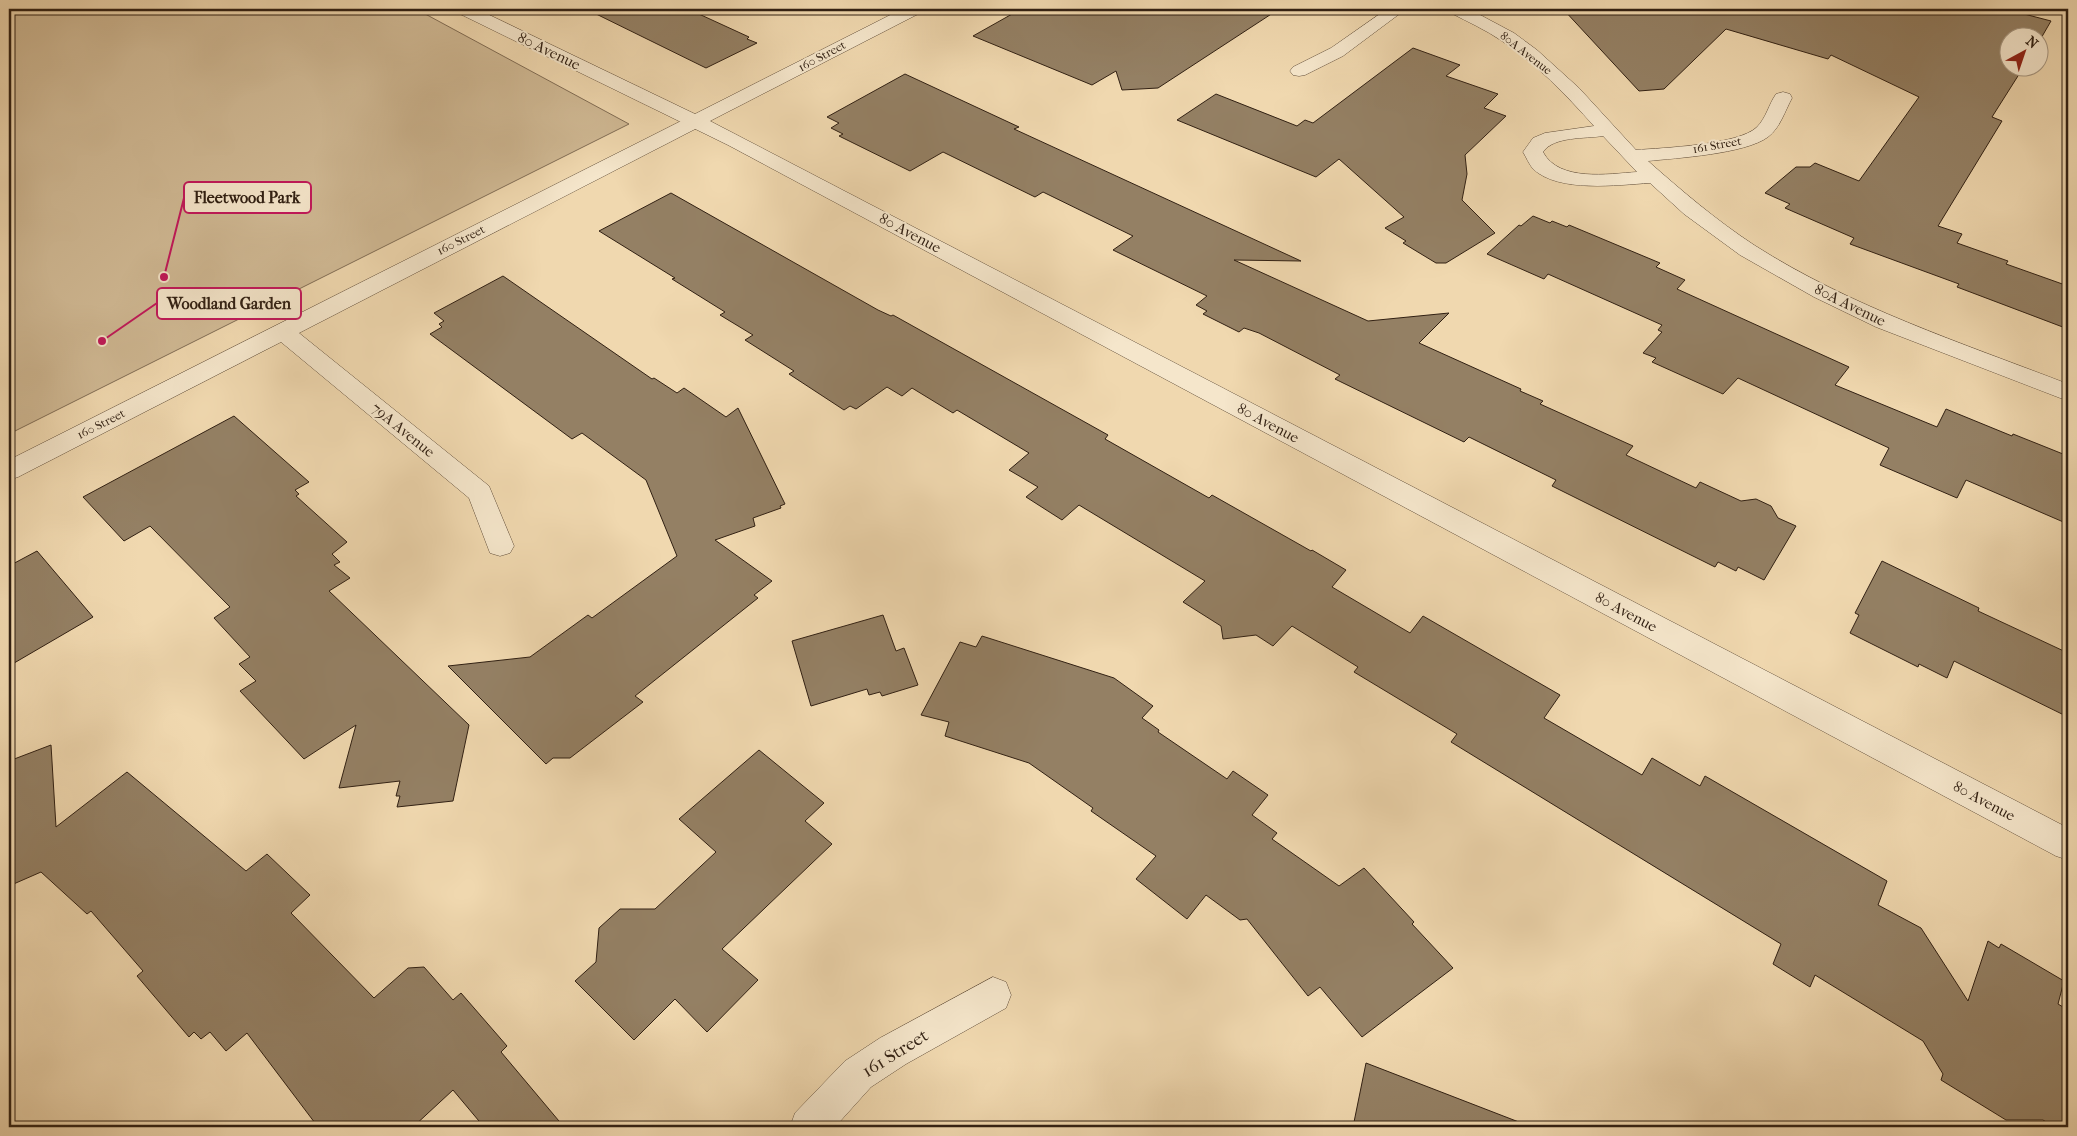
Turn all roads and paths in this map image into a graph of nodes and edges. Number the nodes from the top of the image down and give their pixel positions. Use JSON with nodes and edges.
{"nodes":[{"id":1,"x":464,"y":9,"type":"edge"},
{"id":2,"x":914,"y":9,"type":"edge"},
{"id":3,"x":1398,"y":9,"type":"edge"},
{"id":4,"x":1457,"y":9,"type":"edge"},
{"id":5,"x":1298,"y":71,"type":"dead end"},
{"id":6,"x":1783,"y":98,"type":"dead end"},
{"id":7,"x":696,"y":121,"type":"junction"},
{"id":8,"x":1607,"y":130,"type":"junction"},
{"id":9,"x":1631,"y":156,"type":"junction"},
{"id":10,"x":1654,"y":177,"type":"junction"},
{"id":11,"x":283,"y":331,"type":"junction"},
{"id":12,"x":2068,"y":393,"type":"edge"},
{"id":13,"x":9,"y":471,"type":"edge"},
{"id":14,"x":500,"y":546,"type":"dead end"},
{"id":15,"x":2068,"y":845,"type":"edge"},
{"id":16,"x":993,"y":995,"type":"dead end"},
{"id":17,"x":809,"y":1127,"type":"edge"}],
"edges":[{"from":1,"to":7,"type":"street","name":"80 Avenue"},
{"from":2,"to":7,"type":"street","name":"160 Street"},
{"from":3,"to":5,"type":"street"},
{"from":4,"to":8,"type":"street","name":"80A Avenue"},
{"from":6,"to":9,"type":"street","name":"161 Street"},
{"from":7,"to":11,"type":"street","name":"160 Street"},
{"from":7,"to":15,"type":"street","name":"80 Avenue"},
{"from":8,"to":9,"type":"street","name":"80A Avenue"},
{"from":8,"to":10,"type":"street"},
{"from":9,"to":10,"type":"street","name":"80A Avenue"},
{"from":10,"to":12,"type":"street","name":"80A Avenue"},
{"from":11,"to":13,"type":"street","name":"160 Street"},
{"from":11,"to":14,"type":"street","name":"79A Avenue"},
{"from":16,"to":17,"type":"street","name":"161 Street"}]}
